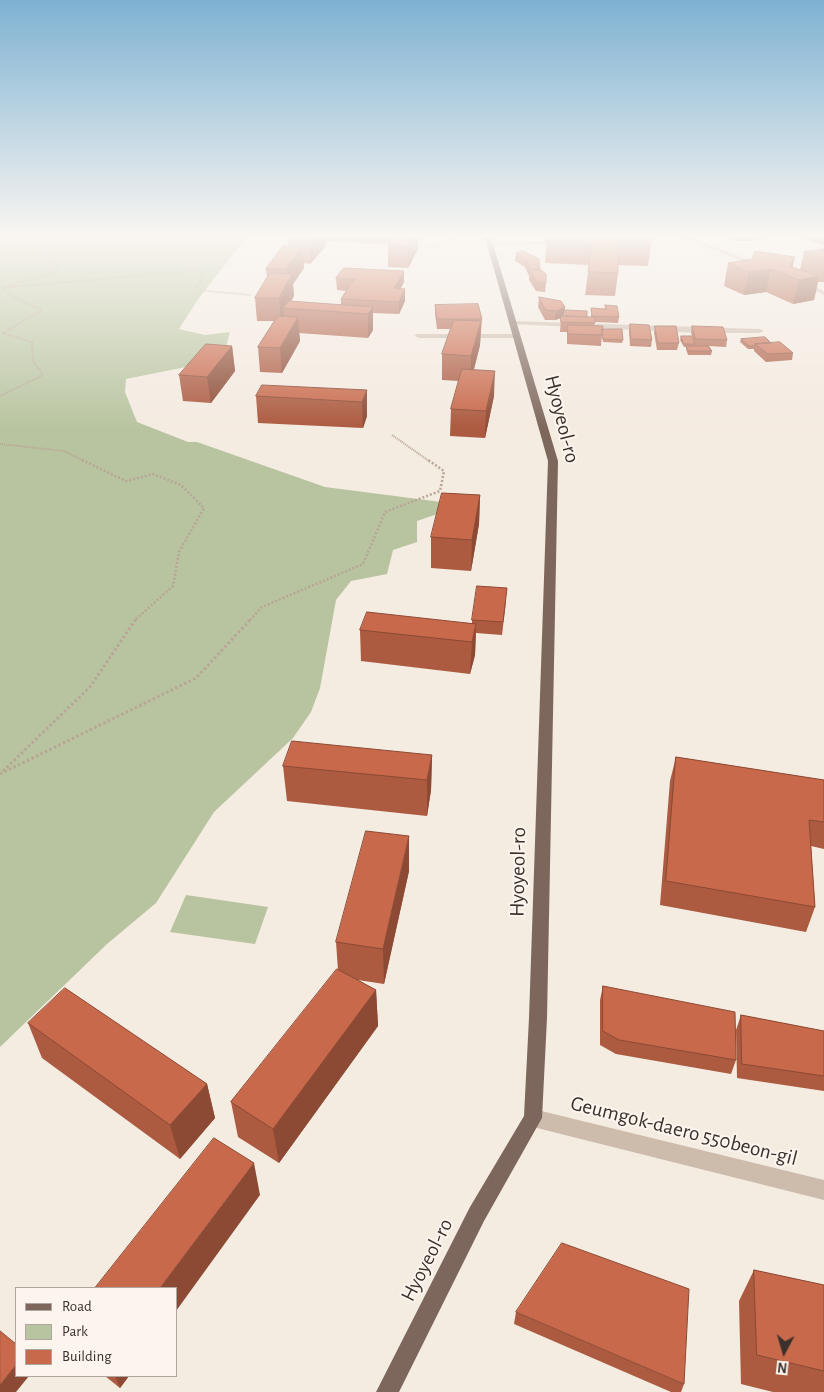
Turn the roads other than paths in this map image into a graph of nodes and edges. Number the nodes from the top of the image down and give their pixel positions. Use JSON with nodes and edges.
{"nodes":[{"id":1,"x":505,"y":299,"type":"edge"},
{"id":2,"x":512,"y":323,"type":"junction"},
{"id":3,"x":760,"y":331,"type":"dead end"},
{"id":4,"x":419,"y":336,"type":"dead end"},
{"id":5,"x":516,"y":336,"type":"junction"},
{"id":6,"x":532,"y":1118,"type":"junction"},
{"id":7,"x":824,"y":1190,"type":"edge"},
{"id":8,"x":387,"y":1392,"type":"edge"}],
"edges":[{"from":1,"to":2,"type":"main road","name":"Hyoyeol-ro"},
{"from":2,"to":3,"type":"street"},
{"from":2,"to":5,"type":"main road","name":"Hyoyeol-ro"},
{"from":4,"to":5,"type":"street"},
{"from":5,"to":6,"type":"main road","name":"Hyoyeol-ro"},
{"from":6,"to":7,"type":"street","name":"Geumgok-daero 550beon-gil"},
{"from":6,"to":8,"type":"main road","name":"Hyoyeol-ro"}]}
